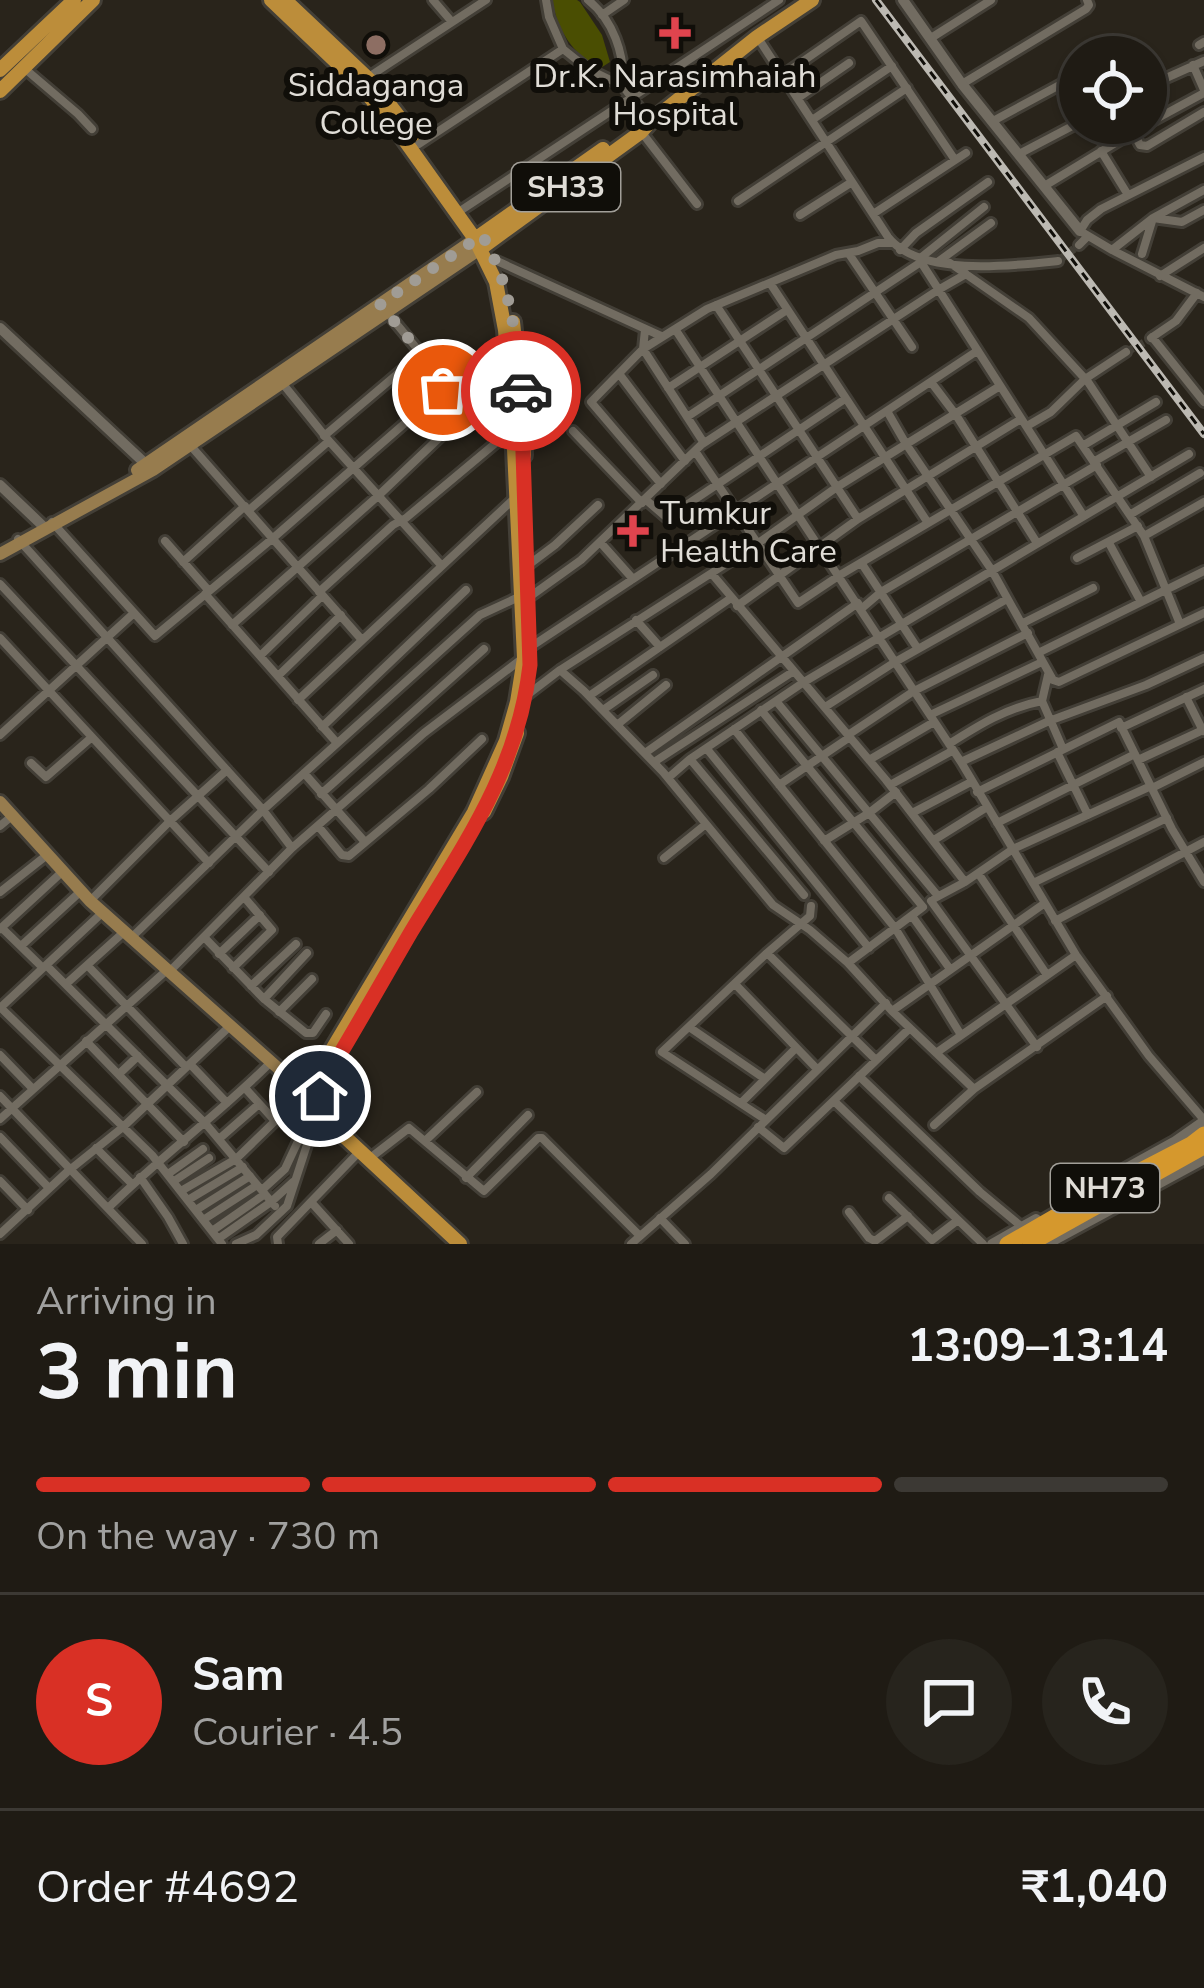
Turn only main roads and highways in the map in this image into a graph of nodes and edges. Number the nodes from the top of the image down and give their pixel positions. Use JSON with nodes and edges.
{"nodes":[{"id":1,"x":74,"y":0,"type":"edge"},
{"id":2,"x":93,"y":0,"type":"edge"},
{"id":3,"x":271,"y":0,"type":"edge"},
{"id":4,"x":285,"y":0,"type":"edge"},
{"id":5,"x":812,"y":0,"type":"edge"},
{"id":6,"x":0,"y":70,"type":"edge"},
{"id":7,"x":0,"y":91,"type":"edge"},
{"id":8,"x":460,"y":211,"type":"junction"},
{"id":9,"x":481,"y":242,"type":"junction"},
{"id":10,"x":384,"y":308,"type":"junction"},
{"id":11,"x":150,"y":467,"type":"junction"},
{"id":12,"x":520,"y":507,"type":"junction"},
{"id":13,"x":0,"y":551,"type":"edge"},
{"id":14,"x":524,"y":597,"type":"junction"},
{"id":15,"x":0,"y":802,"type":"edge"},
{"id":16,"x":314,"y":1103,"type":"junction"},
{"id":17,"x":1196,"y":1140,"type":"edge"},
{"id":18,"x":366,"y":1154,"type":"junction"},
{"id":19,"x":1056,"y":1222,"type":"junction"},
{"id":20,"x":460,"y":1244,"type":"edge"},
{"id":21,"x":471,"y":1244,"type":"edge"},
{"id":22,"x":995,"y":1244,"type":"edge"},
{"id":23,"x":1030,"y":1244,"type":"edge"}],
"edges":[{"from":1,"to":6,"type":"main road"},
{"from":2,"to":7,"type":"main road"},
{"from":3,"to":8,"type":"main road","number":"SH33"},
{"from":4,"to":8,"type":"main road","number":"SH33"},
{"from":5,"to":9,"type":"main road","number":"SH33"},
{"from":8,"to":9,"type":"main road","number":"SH33"},
{"from":9,"to":10,"type":"main road"},
{"from":9,"to":12,"type":"main road"},
{"from":9,"to":12,"type":"main road"},
{"from":10,"to":11,"type":"main road"},
{"from":10,"to":11,"type":"main road"},
{"from":11,"to":13,"type":"main road"},
{"from":12,"to":14,"type":"main road"},
{"from":12,"to":14,"type":"main road"},
{"from":14,"to":16,"type":"main road"},
{"from":15,"to":16,"type":"main road"},
{"from":16,"to":18,"type":"main road"},
{"from":17,"to":19,"type":"highway","number":"NH73"},
{"from":17,"to":19,"type":"highway","number":"NH73"},
{"from":18,"to":20,"type":"main road"},
{"from":18,"to":21,"type":"main road"},
{"from":19,"to":22,"type":"highway","number":"NH73"},
{"from":19,"to":23,"type":"highway","number":"NH73"}]}
